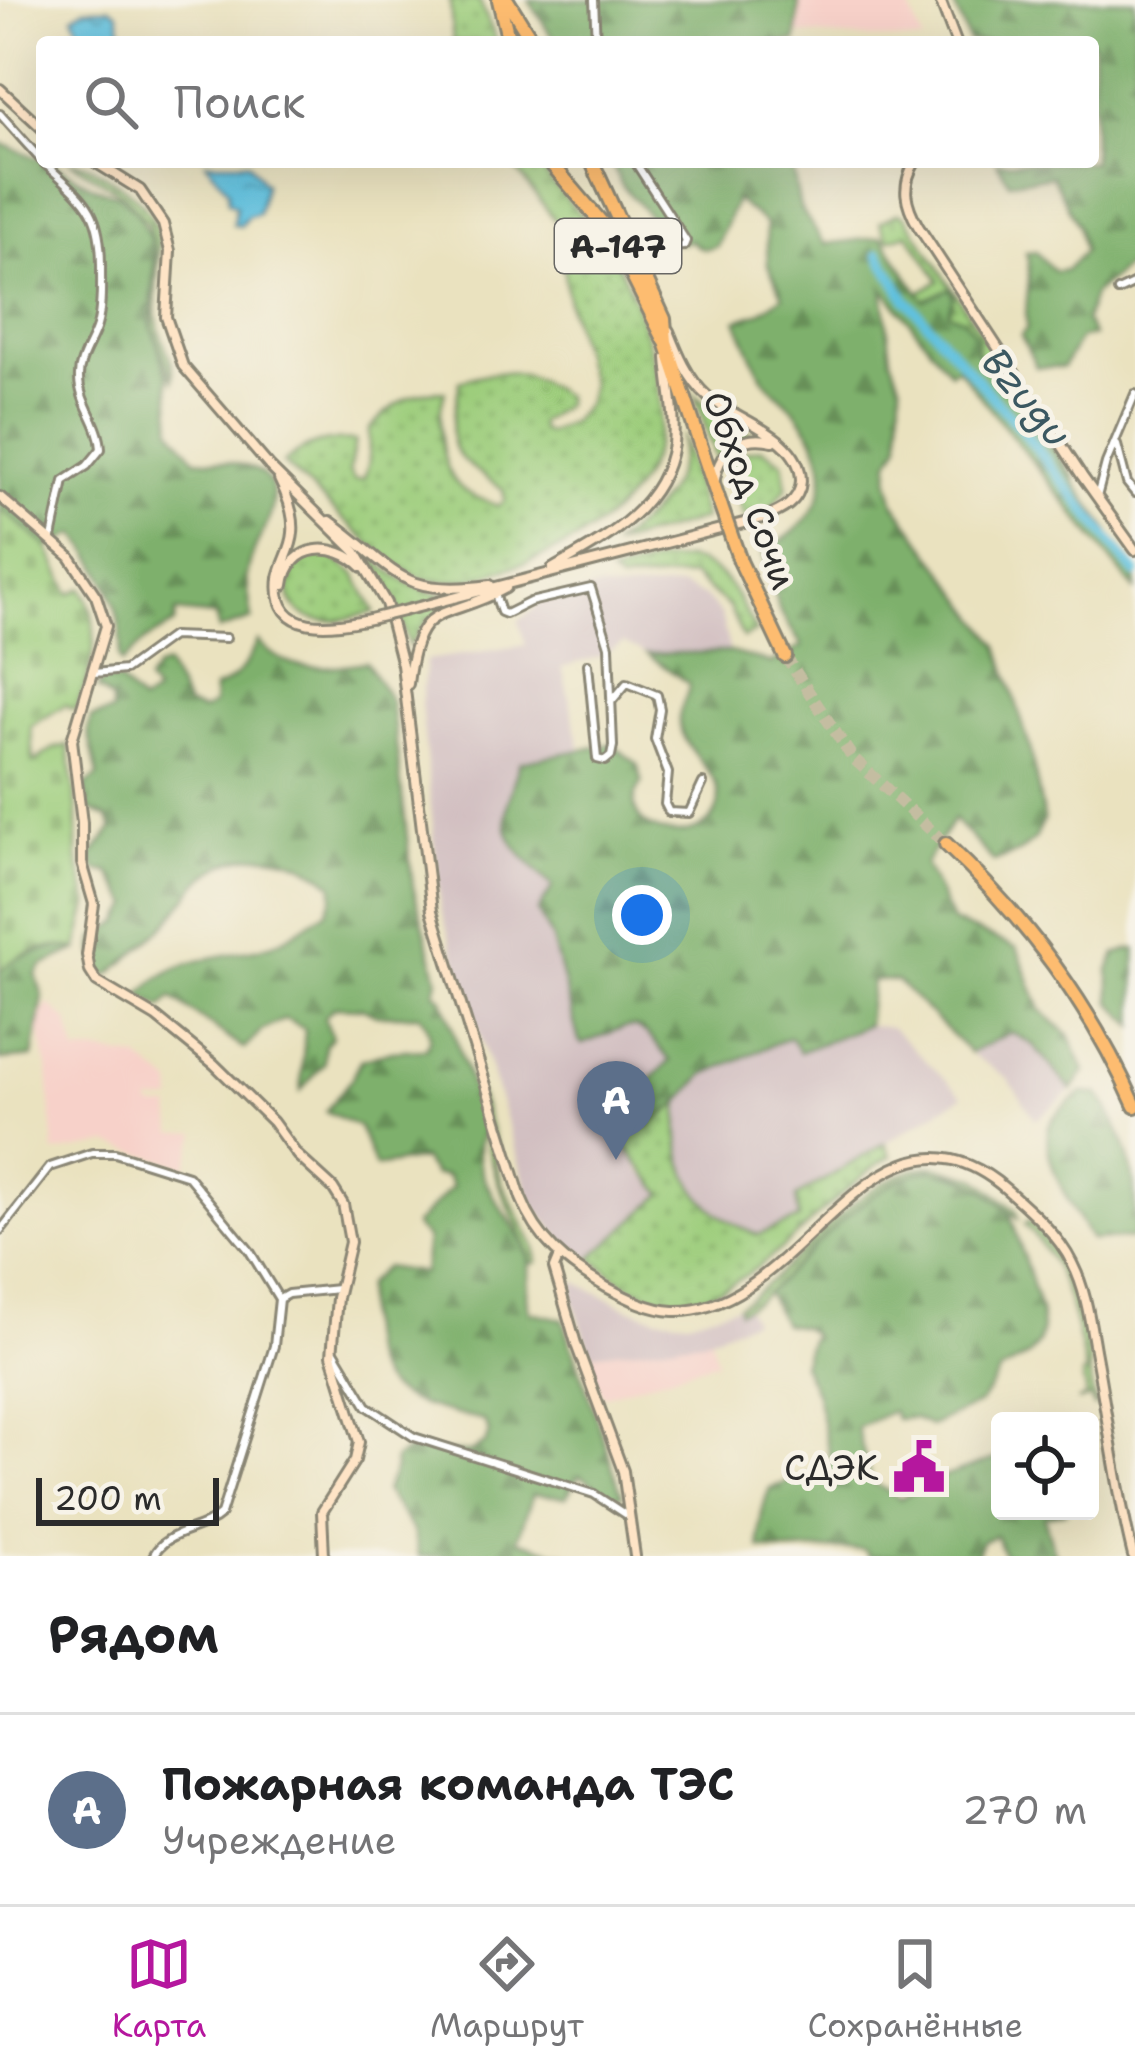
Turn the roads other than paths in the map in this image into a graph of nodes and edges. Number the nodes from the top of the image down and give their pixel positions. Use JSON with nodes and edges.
{"nodes":[{"id":1,"x":503,"y":0,"type":"edge"},
{"id":2,"x":594,"y":0,"type":"edge"},
{"id":3,"x":940,"y":0,"type":"edge"},
{"id":4,"x":508,"y":36,"type":"edge"},
{"id":5,"x":529,"y":36,"type":"edge"},
{"id":6,"x":596,"y":36,"type":"edge"},
{"id":7,"x":954,"y":36,"type":"edge"},
{"id":8,"x":0,"y":89,"type":"edge"},
{"id":9,"x":0,"y":115,"type":"edge"},
{"id":10,"x":36,"y":122,"type":"edge"},
{"id":11,"x":36,"y":153,"type":"edge"},
{"id":12,"x":51,"y":168,"type":"edge"},
{"id":13,"x":105,"y":168,"type":"edge"},
{"id":14,"x":555,"y":168,"type":"edge"},
{"id":15,"x":595,"y":168,"type":"edge"},
{"id":16,"x":639,"y":168,"type":"edge"},
{"id":17,"x":913,"y":168,"type":"edge"},
{"id":18,"x":626,"y":237,"type":"junction"},
{"id":19,"x":668,"y":247,"type":"junction"},
{"id":20,"x":1135,"y":283,"type":"edge"},
{"id":21,"x":651,"y":291,"type":"junction"},
{"id":22,"x":1118,"y":291,"type":"dead end"},
{"id":23,"x":664,"y":319,"type":"junction"},
{"id":24,"x":666,"y":342,"type":"junction"},
{"id":25,"x":1135,"y":394,"type":"edge"},
{"id":26,"x":1117,"y":441,"type":"junction"},
{"id":27,"x":781,"y":442,"type":"junction"},
{"id":28,"x":275,"y":472,"type":"junction"},
{"id":29,"x":714,"y":486,"type":"junction"},
{"id":30,"x":1135,"y":493,"type":"edge"},
{"id":31,"x":0,"y":497,"type":"edge"},
{"id":32,"x":1097,"y":497,"type":"junction"},
{"id":33,"x":311,"y":508,"type":"junction"},
{"id":34,"x":52,"y":538,"type":"junction"},
{"id":35,"x":1135,"y":550,"type":"edge"},
{"id":36,"x":541,"y":575,"type":"junction"},
{"id":37,"x":515,"y":581,"type":"junction"},
{"id":38,"x":379,"y":586,"type":"junction"},
{"id":39,"x":495,"y":594,"type":"junction"},
{"id":40,"x":291,"y":615,"type":"junction"},
{"id":41,"x":226,"y":638,"type":"dead end"},
{"id":42,"x":784,"y":656,"type":"tunnel mouth"},
{"id":43,"x":588,"y":664,"type":"dead end"},
{"id":44,"x":94,"y":673,"type":"junction"},
{"id":45,"x":407,"y":698,"type":"junction"},
{"id":46,"x":611,"y":703,"type":"junction"},
{"id":47,"x":703,"y":783,"type":"dead end"},
{"id":48,"x":946,"y":844,"type":"tunnel mouth"},
{"id":49,"x":1135,"y":1106,"type":"edge"},
{"id":50,"x":0,"y":1231,"type":"edge"},
{"id":51,"x":559,"y":1256,"type":"junction"},
{"id":52,"x":338,"y":1289,"type":"junction"},
{"id":53,"x":279,"y":1299,"type":"junction"},
{"id":54,"x":332,"y":1346,"type":"junction"},
{"id":55,"x":632,"y":1519,"type":"junction"},
{"id":56,"x":153,"y":1556,"type":"edge"},
{"id":57,"x":324,"y":1556,"type":"edge"},
{"id":58,"x":635,"y":1556,"type":"edge"},
{"id":59,"x":1132,"y":1556,"type":"edge"}],
"edges":[{"from":1,"to":4,"type":"highway"},
{"from":1,"to":5,"type":"highway"},
{"from":2,"to":6,"type":"street"},
{"from":3,"to":7,"type":"main road"},
{"from":8,"to":10,"type":"main road"},
{"from":9,"to":11,"type":"street"},
{"from":12,"to":34,"type":"street"},
{"from":13,"to":28,"type":"main road"},
{"from":14,"to":24,"type":"highway","name":"Обход Сочи","number":"А-147"},
{"from":15,"to":18,"type":"highway","name":"Обход Сочи","number":"А-147"},
{"from":16,"to":19,"type":"street"},
{"from":17,"to":32,"type":"main road"},
{"from":18,"to":19,"type":"street"},
{"from":18,"to":21,"type":"highway","name":"Обход Сочи","number":"А-147"},
{"from":19,"to":21,"type":"street"},
{"from":20,"to":22,"type":"street"},
{"from":21,"to":23,"type":"highway","name":"Обход Сочи","number":"А-147"},
{"from":23,"to":24,"type":"highway","name":"Обход Сочи","number":"А-147"},
{"from":23,"to":27,"type":"main road","number":"А-147"},
{"from":24,"to":29,"type":"highway","name":"Обход Сочи","number":"А-147"},
{"from":24,"to":36,"type":"main road","number":"А-147"},
{"from":25,"to":26,"type":"street"},
{"from":26,"to":30,"type":"street"},
{"from":26,"to":32,"type":"street"},
{"from":27,"to":29,"type":"main road"},
{"from":27,"to":36,"type":"main road","number":"А-147"},
{"from":28,"to":33,"type":"main road"},
{"from":28,"to":40,"type":"main road"},
{"from":29,"to":42,"type":"highway","name":"Обход Сочи","number":"А-147","bridge":true},
{"from":31,"to":34,"type":"main road"},
{"from":32,"to":35,"type":"main road"},
{"from":33,"to":37,"type":"main road"},
{"from":33,"to":38,"type":"main road"},
{"from":34,"to":44,"type":"main road"},
{"from":36,"to":37,"type":"main road","number":"А-147"},
{"from":37,"to":39,"type":"main road"},
{"from":37,"to":40,"type":"main road","bridge":true},
{"from":38,"to":40,"type":"main road"},
{"from":38,"to":45,"type":"main road"},
{"from":39,"to":45,"type":"main road"},
{"from":39,"to":46,"type":"street"},
{"from":41,"to":44,"type":"street"},
{"from":43,"to":46,"type":"street"},
{"from":44,"to":52,"type":"main road"},
{"from":45,"to":51,"type":"main road"},
{"from":46,"to":47,"type":"street"},
{"from":48,"to":49,"type":"highway"},
{"from":50,"to":53,"type":"street"},
{"from":51,"to":55,"type":"main road"},
{"from":51,"to":59,"type":"main road"},
{"from":52,"to":53,"type":"street"},
{"from":52,"to":54,"type":"main road"},
{"from":53,"to":56,"type":"street"},
{"from":54,"to":55,"type":"street"},
{"from":54,"to":57,"type":"main road"},
{"from":55,"to":58,"type":"main road"}]}
